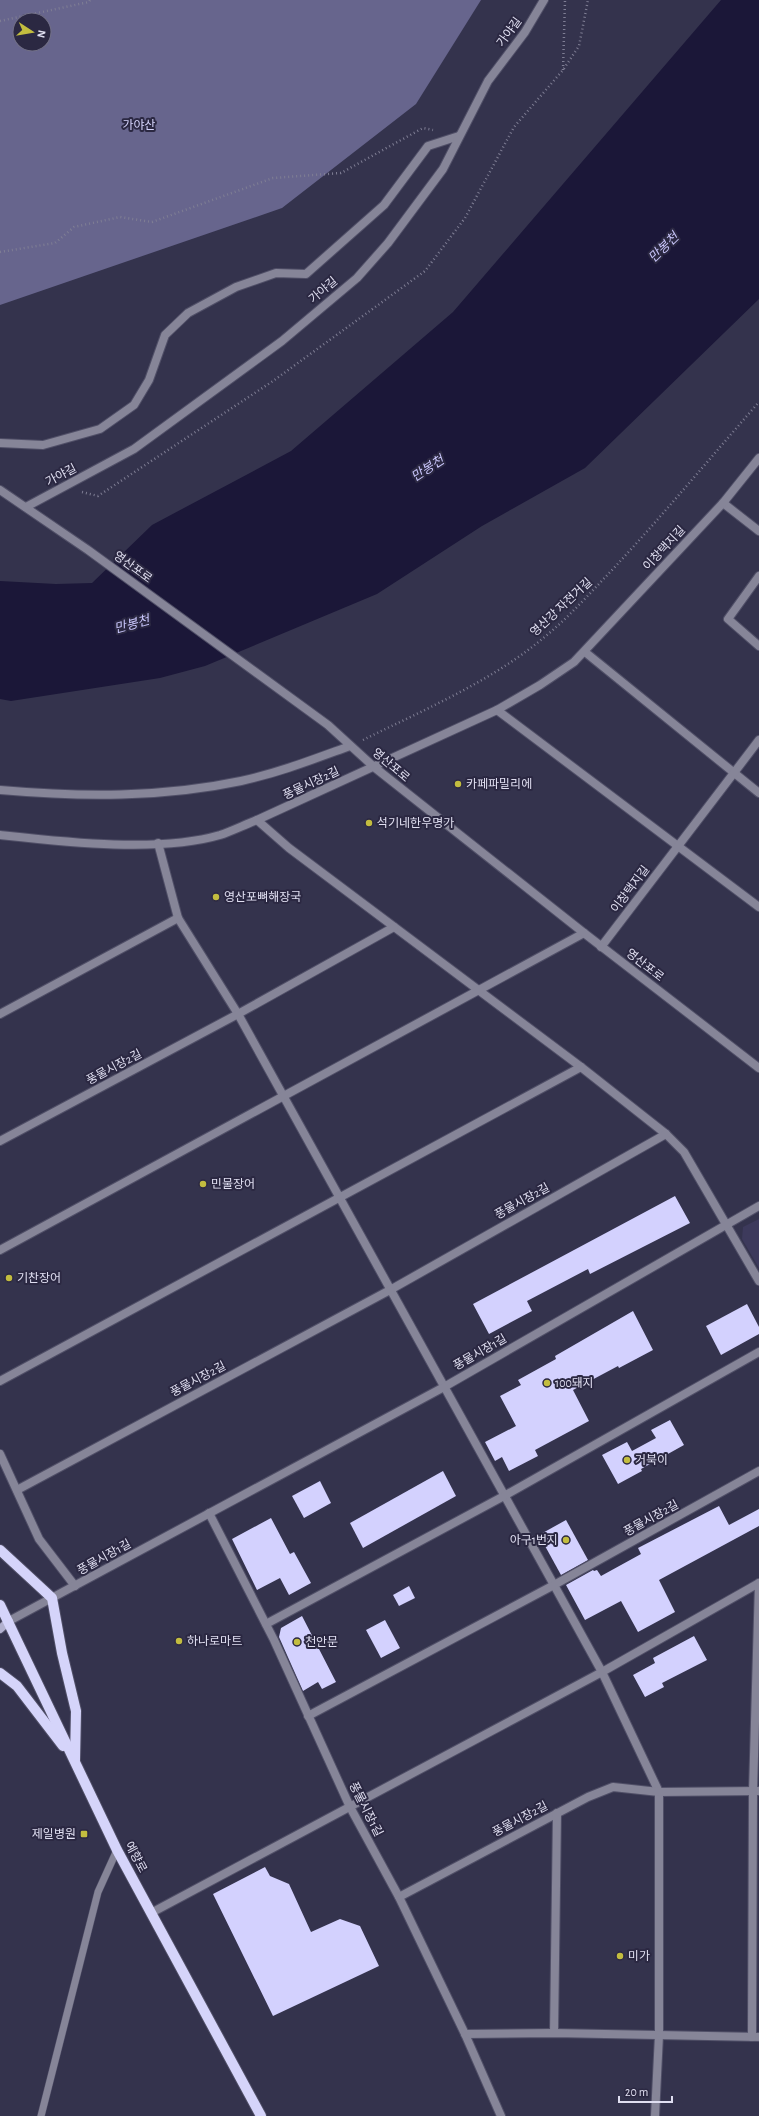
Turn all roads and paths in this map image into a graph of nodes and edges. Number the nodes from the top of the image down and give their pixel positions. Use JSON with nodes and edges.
{"nodes":[{"id":1,"x":90,"y":0,"type":"edge"},
{"id":2,"x":544,"y":0,"type":"edge"},
{"id":3,"x":565,"y":0,"type":"edge"},
{"id":4,"x":588,"y":0,"type":"edge"},
{"id":5,"x":0,"y":21,"type":"edge"},
{"id":6,"x":563,"y":70,"type":"junction"},
{"id":7,"x":459,"y":136,"type":"junction"},
{"id":8,"x":0,"y":252,"type":"edge"},
{"id":9,"x":759,"y":402,"type":"edge"},
{"id":10,"x":0,"y":443,"type":"edge"},
{"id":11,"x":759,"y":458,"type":"edge"},
{"id":12,"x":64,"y":486,"type":"junction"},
{"id":13,"x":0,"y":490,"type":"edge"},
{"id":14,"x":723,"y":502,"type":"junction"},
{"id":15,"x":26,"y":507,"type":"junction"},
{"id":16,"x":759,"y":531,"type":"edge"},
{"id":17,"x":759,"y":576,"type":"edge"},
{"id":18,"x":759,"y":646,"type":"edge"},
{"id":19,"x":585,"y":652,"type":"junction"},
{"id":20,"x":497,"y":710,"type":"junction"},
{"id":21,"x":759,"y":740,"type":"edge"},
{"id":22,"x":350,"y":746,"type":"junction"},
{"id":23,"x":374,"y":767,"type":"junction"},
{"id":24,"x":734,"y":774,"type":"junction"},
{"id":25,"x":0,"y":790,"type":"edge"},
{"id":26,"x":759,"y":793,"type":"edge"},
{"id":27,"x":257,"y":820,"type":"junction"},
{"id":28,"x":0,"y":836,"type":"edge"},
{"id":29,"x":158,"y":843,"type":"junction"},
{"id":30,"x":678,"y":846,"type":"junction"},
{"id":31,"x":759,"y":907,"type":"edge"},
{"id":32,"x":178,"y":918,"type":"junction"},
{"id":33,"x":394,"y":927,"type":"junction"},
{"id":34,"x":584,"y":933,"type":"junction"},
{"id":35,"x":601,"y":947,"type":"junction"},
{"id":36,"x":478,"y":990,"type":"junction"},
{"id":37,"x":0,"y":1014,"type":"edge"},
{"id":38,"x":238,"y":1014,"type":"junction"},
{"id":39,"x":581,"y":1067,"type":"junction"},
{"id":40,"x":759,"y":1068,"type":"edge"},
{"id":41,"x":284,"y":1096,"type":"junction"},
{"id":42,"x":666,"y":1134,"type":"junction"},
{"id":43,"x":0,"y":1141,"type":"edge"},
{"id":44,"x":339,"y":1197,"type":"junction"},
{"id":45,"x":759,"y":1206,"type":"edge"},
{"id":46,"x":726,"y":1223,"type":"junction"},
{"id":47,"x":0,"y":1250,"type":"edge"},
{"id":48,"x":759,"y":1281,"type":"edge"},
{"id":49,"x":390,"y":1290,"type":"junction"},
{"id":50,"x":759,"y":1352,"type":"edge"},
{"id":51,"x":0,"y":1381,"type":"edge"},
{"id":52,"x":444,"y":1387,"type":"junction"},
{"id":53,"x":0,"y":1454,"type":"edge"},
{"id":54,"x":759,"y":1471,"type":"edge"},
{"id":55,"x":17,"y":1490,"type":"junction"},
{"id":56,"x":504,"y":1496,"type":"junction"},
{"id":57,"x":209,"y":1513,"type":"junction"},
{"id":58,"x":0,"y":1550,"type":"edge"},
{"id":59,"x":759,"y":1583,"type":"edge"},
{"id":60,"x":554,"y":1585,"type":"junction"},
{"id":61,"x":75,"y":1586,"type":"junction"},
{"id":62,"x":52,"y":1598,"type":"junction"},
{"id":63,"x":0,"y":1605,"type":"edge"},
{"id":64,"x":9,"y":1621,"type":"junction"},
{"id":65,"x":266,"y":1624,"type":"junction"},
{"id":66,"x":0,"y":1629,"type":"edge"},
{"id":67,"x":602,"y":1672,"type":"junction"},
{"id":68,"x":0,"y":1673,"type":"edge"},
{"id":69,"x":308,"y":1716,"type":"junction"},
{"id":70,"x":75,"y":1762,"type":"junction"},
{"id":71,"x":756,"y":1791,"type":"edge"},
{"id":72,"x":659,"y":1792,"type":"junction"},
{"id":73,"x":350,"y":1807,"type":"junction"},
{"id":74,"x":558,"y":1813,"type":"junction"},
{"id":75,"x":117,"y":1850,"type":"junction"},
{"id":76,"x":399,"y":1897,"type":"junction"},
{"id":77,"x":151,"y":1913,"type":"junction"},
{"id":78,"x":554,"y":2033,"type":"junction"},
{"id":79,"x":465,"y":2034,"type":"junction"},
{"id":80,"x":659,"y":2035,"type":"junction"},
{"id":81,"x":756,"y":2037,"type":"edge"},
{"id":82,"x":41,"y":2116,"type":"edge"},
{"id":83,"x":261,"y":2116,"type":"edge"},
{"id":84,"x":501,"y":2116,"type":"edge"},
{"id":85,"x":655,"y":2116,"type":"edge"}],
"edges":[{"from":1,"to":5,"type":"path"},
{"from":2,"to":7,"type":"street","name":"가야길"},
{"from":3,"to":6,"type":"path"},
{"from":4,"to":6,"type":"path"},
{"from":6,"to":12,"type":"path"},
{"from":7,"to":8,"type":"path"},
{"from":7,"to":10,"type":"street"},
{"from":7,"to":12,"type":"street","name":"가야길"},
{"from":9,"to":22,"type":"path","name":"영산강 자전거길"},
{"from":11,"to":14,"type":"street","name":"이창택지길"},
{"from":12,"to":15,"type":"street","name":"가야길"},
{"from":13,"to":15,"type":"street","name":"영산포로"},
{"from":14,"to":16,"type":"street"},
{"from":14,"to":19,"type":"street","name":"이창택지길"},
{"from":15,"to":22,"type":"street","name":"영산포로"},
{"from":17,"to":18,"type":"street"},
{"from":19,"to":20,"type":"street","name":"이창택지길"},
{"from":19,"to":24,"type":"street"},
{"from":20,"to":23,"type":"street","name":"이창택지길"},
{"from":20,"to":30,"type":"street"},
{"from":21,"to":24,"type":"street","name":"이창택지길"},
{"from":22,"to":23,"type":"street","name":"영산포로"},
{"from":22,"to":25,"type":"street"},
{"from":23,"to":27,"type":"street","name":"풍물시장2길"},
{"from":23,"to":34,"type":"street","name":"영산포로"},
{"from":24,"to":26,"type":"street"},
{"from":24,"to":30,"type":"street","name":"이창택지길"},
{"from":27,"to":29,"type":"street","name":"풍물시장2길"},
{"from":27,"to":33,"type":"street"},
{"from":28,"to":29,"type":"street","name":"풍물시장2길"},
{"from":29,"to":32,"type":"street"},
{"from":30,"to":31,"type":"street"},
{"from":30,"to":35,"type":"street","name":"이창택지길"},
{"from":32,"to":37,"type":"street"},
{"from":32,"to":38,"type":"street"},
{"from":33,"to":36,"type":"street"},
{"from":33,"to":38,"type":"street","name":"풍물시장2길"},
{"from":34,"to":35,"type":"street","name":"영산포로"},
{"from":34,"to":36,"type":"street"},
{"from":35,"to":40,"type":"street","name":"영산포로"},
{"from":36,"to":39,"type":"street"},
{"from":36,"to":41,"type":"street"},
{"from":38,"to":41,"type":"street"},
{"from":38,"to":43,"type":"street","name":"풍물시장2길"},
{"from":39,"to":42,"type":"street"},
{"from":39,"to":44,"type":"street"},
{"from":41,"to":44,"type":"street"},
{"from":41,"to":47,"type":"street"},
{"from":42,"to":46,"type":"street"},
{"from":42,"to":49,"type":"street","name":"풍물시장2길"},
{"from":44,"to":49,"type":"street"},
{"from":44,"to":51,"type":"street"},
{"from":45,"to":46,"type":"street","name":"풍물시장1길"},
{"from":46,"to":48,"type":"street"},
{"from":46,"to":52,"type":"street","name":"풍물시장1길"},
{"from":49,"to":52,"type":"street"},
{"from":49,"to":55,"type":"street","name":"풍물시장2길"},
{"from":50,"to":56,"type":"street"},
{"from":52,"to":56,"type":"street"},
{"from":52,"to":57,"type":"street","name":"풍물시장1길"},
{"from":53,"to":55,"type":"street"},
{"from":54,"to":60,"type":"street","name":"풍물시장2길"},
{"from":55,"to":61,"type":"street"},
{"from":56,"to":60,"type":"street"},
{"from":56,"to":65,"type":"street"},
{"from":57,"to":61,"type":"street","name":"풍물시장1길"},
{"from":57,"to":65,"type":"street","name":"풍물시장1길"},
{"from":58,"to":62,"type":"main road"},
{"from":59,"to":67,"type":"street"},
{"from":59,"to":71,"type":"street"},
{"from":60,"to":67,"type":"street"},
{"from":60,"to":69,"type":"street","name":"풍물시장2길"},
{"from":61,"to":62,"type":"street","name":"풍물시장1길"},
{"from":62,"to":64,"type":"street","name":"풍물시장1길"},
{"from":62,"to":70,"type":"main road"},
{"from":63,"to":64,"type":"main road","name":"예향로"},
{"from":64,"to":66,"type":"main road"},
{"from":64,"to":70,"type":"main road","name":"예향로"},
{"from":65,"to":69,"type":"street","name":"풍물시장1길"},
{"from":67,"to":72,"type":"street"},
{"from":67,"to":73,"type":"street"},
{"from":68,"to":70,"type":"main road"},
{"from":69,"to":73,"type":"street","name":"풍물시장1길"},
{"from":70,"to":75,"type":"main road","name":"예향로"},
{"from":71,"to":72,"type":"street","name":"풍물시장2길"},
{"from":71,"to":81,"type":"street"},
{"from":72,"to":74,"type":"street","name":"풍물시장2길"},
{"from":72,"to":80,"type":"street"},
{"from":73,"to":76,"type":"street","name":"풍물시장1길"},
{"from":73,"to":77,"type":"street"},
{"from":74,"to":76,"type":"street","name":"풍물시장2길"},
{"from":74,"to":78,"type":"street"},
{"from":75,"to":77,"type":"main road","name":"예향로"},
{"from":75,"to":82,"type":"lane"},
{"from":76,"to":79,"type":"street","name":"풍물시장1길"},
{"from":77,"to":83,"type":"main road","name":"예향로"},
{"from":78,"to":79,"type":"street"},
{"from":78,"to":80,"type":"street"},
{"from":79,"to":84,"type":"street","name":"풍물시장1길"},
{"from":80,"to":81,"type":"street"},
{"from":80,"to":85,"type":"street"}]}
